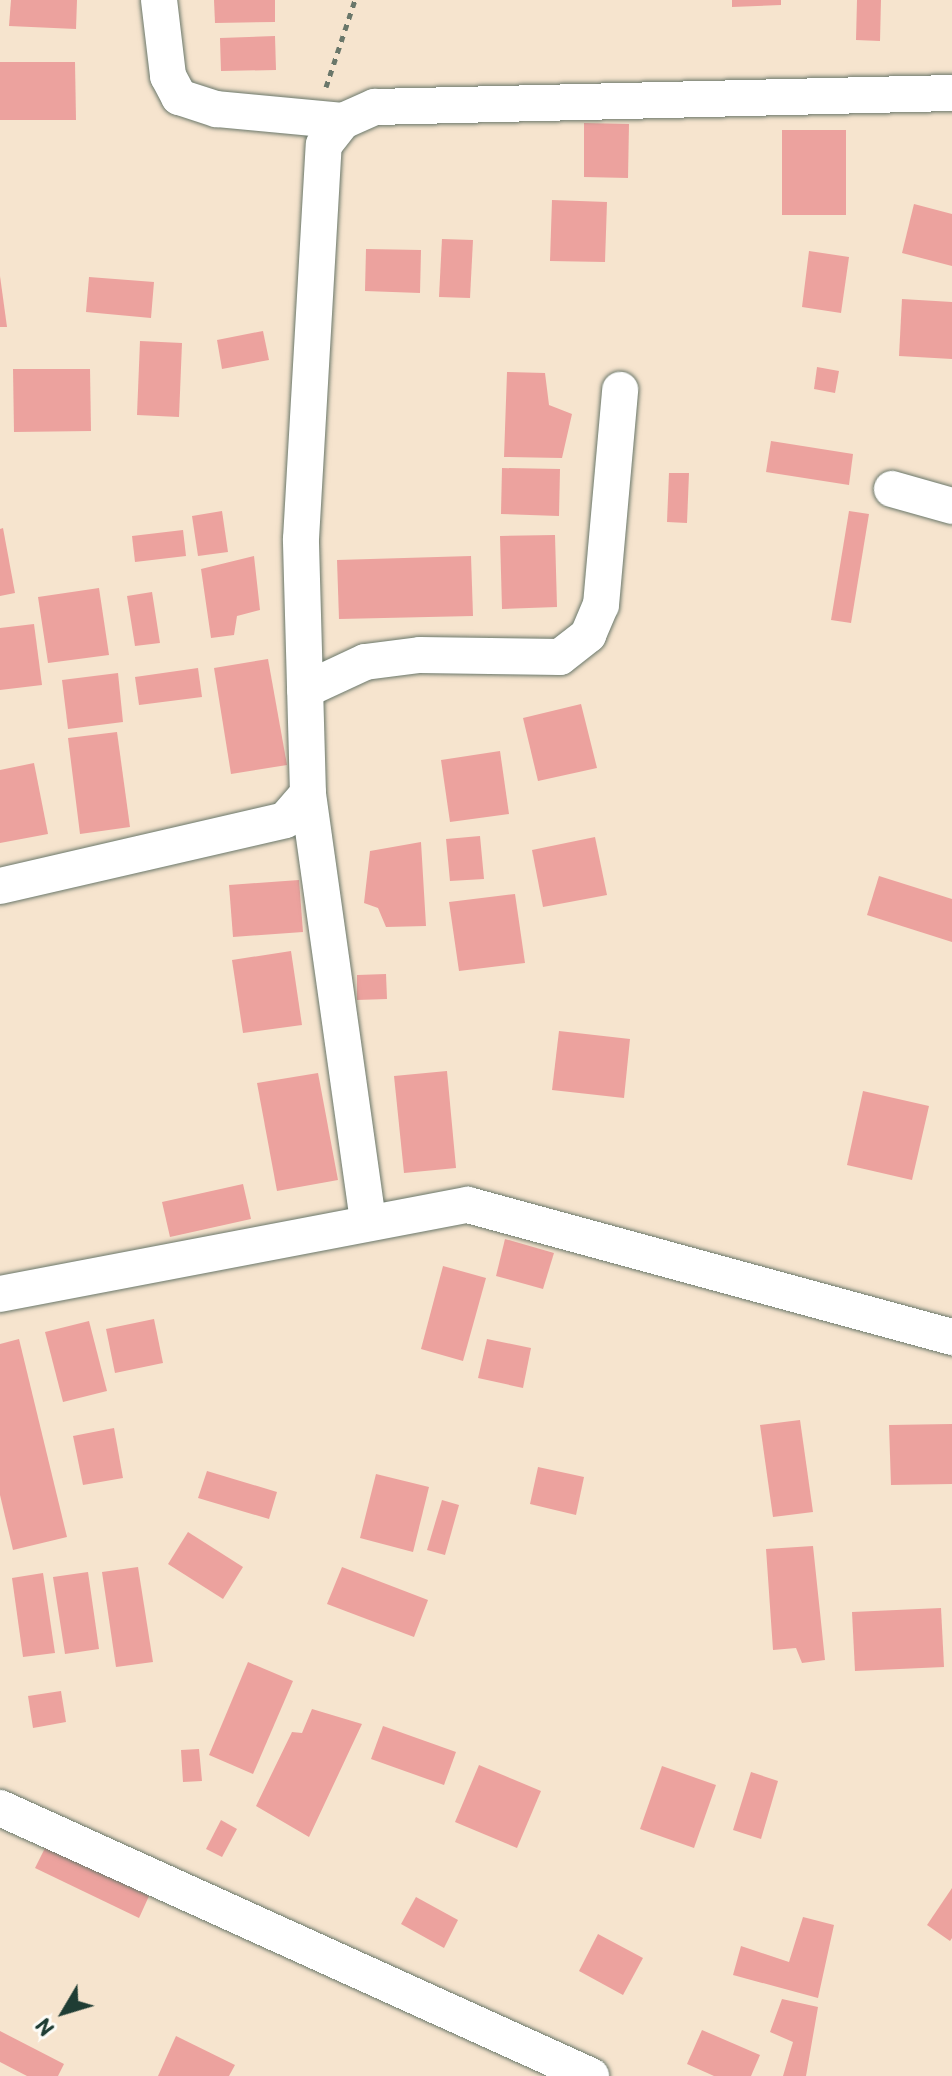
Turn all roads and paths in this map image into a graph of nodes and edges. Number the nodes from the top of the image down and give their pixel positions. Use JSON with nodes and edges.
{"nodes":[{"id":1,"x":159,"y":0,"type":"edge"},
{"id":2,"x":355,"y":0,"type":"edge"},
{"id":3,"x":952,"y":93,"type":"edge"},
{"id":4,"x":330,"y":120,"type":"junction"},
{"id":5,"x":620,"y":390,"type":"dead end"},
{"id":6,"x":892,"y":489,"type":"dead end"},
{"id":7,"x":952,"y":506,"type":"edge"},
{"id":8,"x":305,"y":690,"type":"junction"},
{"id":9,"x":308,"y":794,"type":"junction"},
{"id":10,"x":0,"y":886,"type":"edge"},
{"id":11,"x":368,"y":1220,"type":"junction"},
{"id":12,"x":0,"y":1294,"type":"edge"},
{"id":13,"x":952,"y":1337,"type":"edge"},
{"id":14,"x":0,"y":1808,"type":"edge"},
{"id":15,"x":591,"y":2076,"type":"edge"}],
"edges":[{"from":1,"to":4,"type":"street"},
{"from":2,"to":4,"type":"path"},
{"from":3,"to":4,"type":"street"},
{"from":4,"to":8,"type":"street"},
{"from":5,"to":8,"type":"street"},
{"from":6,"to":7,"type":"street"},
{"from":8,"to":9,"type":"street"},
{"from":9,"to":10,"type":"street"},
{"from":9,"to":11,"type":"street"},
{"from":11,"to":12,"type":"street"},
{"from":11,"to":13,"type":"street"},
{"from":14,"to":15,"type":"street"}]}
